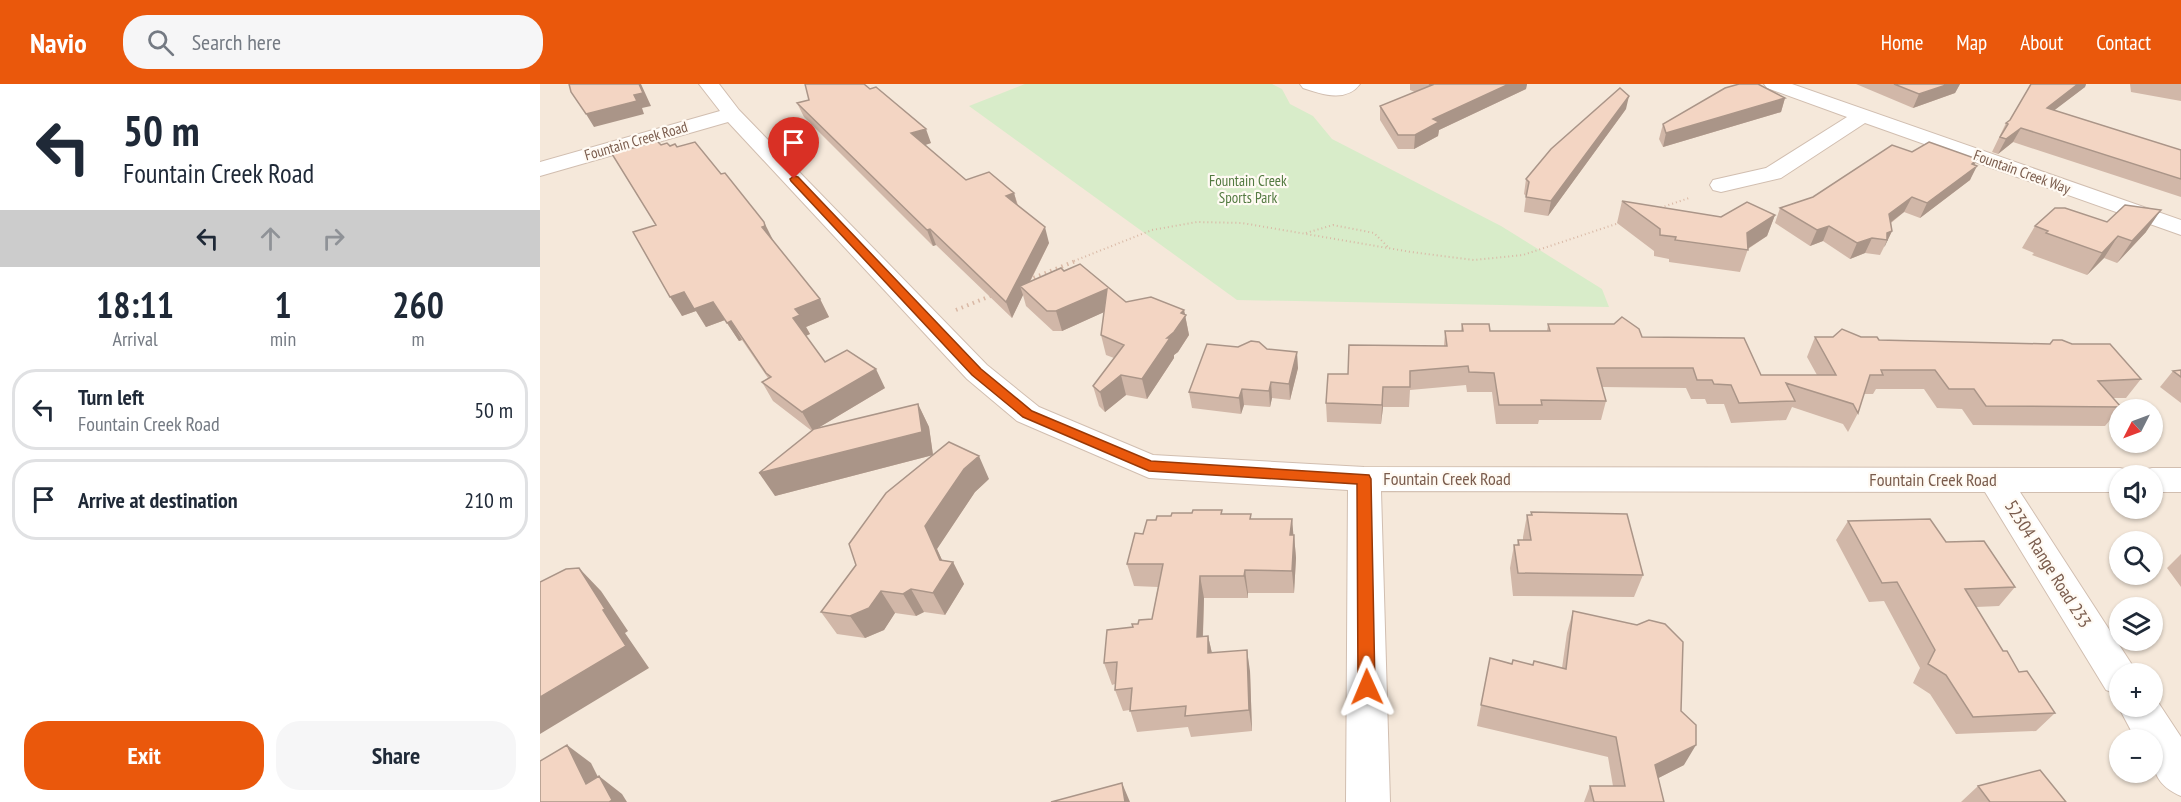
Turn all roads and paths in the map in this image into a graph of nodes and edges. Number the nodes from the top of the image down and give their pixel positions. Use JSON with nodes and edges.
{"nodes":[{"id":1,"x":708,"y":84,"type":"edge"},
{"id":2,"x":1310,"y":84,"type":"edge"},
{"id":3,"x":1350,"y":84,"type":"edge"},
{"id":4,"x":1774,"y":84,"type":"edge"},
{"id":5,"x":732,"y":114,"type":"junction"},
{"id":6,"x":1863,"y":115,"type":"junction"},
{"id":7,"x":540,"y":169,"type":"edge"},
{"id":8,"x":1721,"y":185,"type":"dead end"},
{"id":9,"x":1689,"y":198,"type":"dead end"},
{"id":10,"x":1656,"y":209,"type":"edge"},
{"id":11,"x":1623,"y":221,"type":"edge"},
{"id":12,"x":2181,"y":228,"type":"edge"},
{"id":13,"x":1303,"y":233,"type":"junction"},
{"id":14,"x":1390,"y":249,"type":"junction"},
{"id":15,"x":1026,"y":281,"type":"edge"},
{"id":16,"x":994,"y":294,"type":"edge"},
{"id":17,"x":952,"y":311,"type":"dead end"},
{"id":18,"x":1364,"y":479,"type":"junction"},
{"id":19,"x":1995,"y":480,"type":"junction"},
{"id":20,"x":2109,"y":480,"type":"edge"},
{"id":21,"x":2163,"y":480,"type":"edge"},
{"id":22,"x":2181,"y":480,"type":"edge"},
{"id":23,"x":2111,"y":663,"type":"edge"},
{"id":24,"x":2145,"y":717,"type":"edge"},
{"id":25,"x":2181,"y":775,"type":"edge"},
{"id":26,"x":1368,"y":802,"type":"edge"}],
"edges":[{"from":1,"to":5,"type":"street","name":"Fountain Creek Road"},
{"from":2,"to":3,"type":"street"},
{"from":4,"to":6,"type":"street","name":"Fountain Creek Way"},
{"from":5,"to":7,"type":"street","name":"Fountain Creek Road"},
{"from":5,"to":18,"type":"street","name":"Fountain Creek Road"},
{"from":6,"to":8,"type":"street"},
{"from":6,"to":12,"type":"street","name":"Fountain Creek Way"},
{"from":9,"to":10,"type":"path"},
{"from":11,"to":14,"type":"path"},
{"from":13,"to":14,"type":"path"},
{"from":13,"to":14,"type":"path"},
{"from":13,"to":15,"type":"path"},
{"from":16,"to":17,"type":"path"},
{"from":18,"to":19,"type":"street","name":"Fountain Creek Road"},
{"from":18,"to":26,"type":"street"},
{"from":19,"to":20,"type":"street","name":"Fountain Creek Road"},
{"from":19,"to":23,"type":"street","name":"52304 Range Road 233"},
{"from":21,"to":22,"type":"street"},
{"from":24,"to":25,"type":"street"}]}
